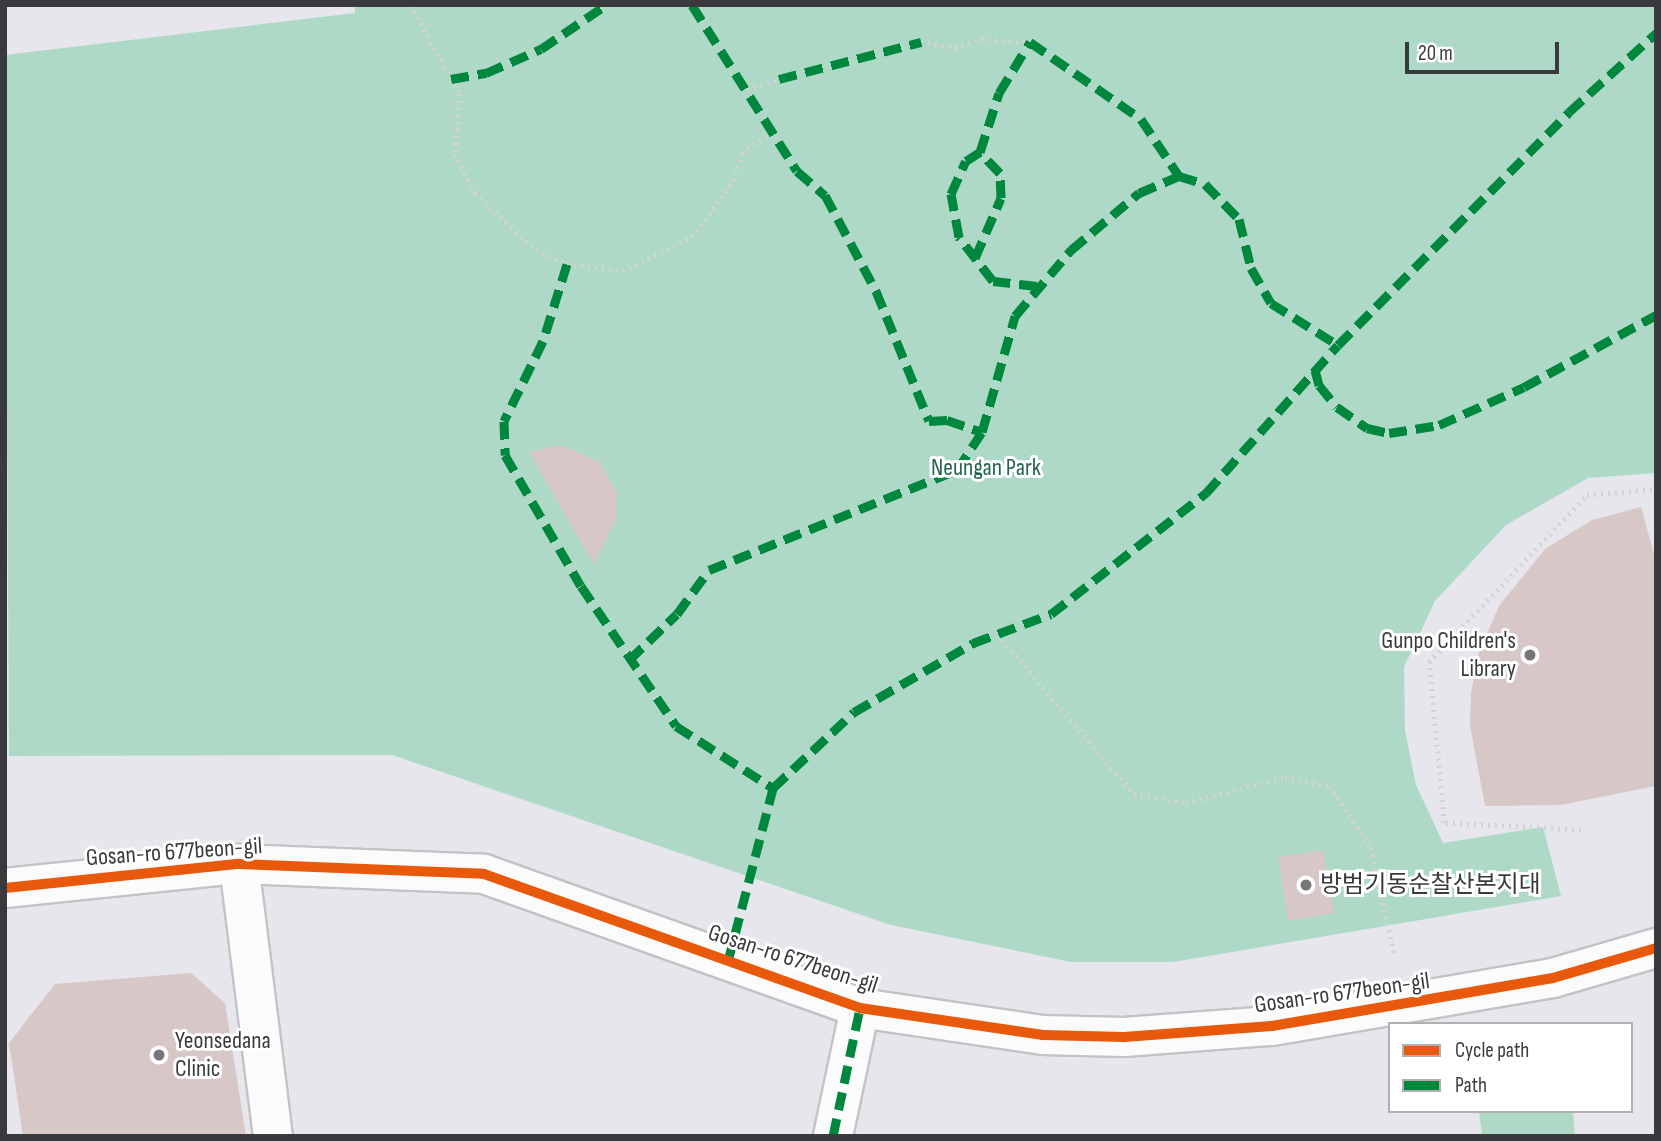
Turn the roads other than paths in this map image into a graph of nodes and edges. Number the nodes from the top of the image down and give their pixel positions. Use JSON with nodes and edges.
{"nodes":[{"id":1,"x":239,"y":864,"type":"junction"},
{"id":2,"x":5,"y":888,"type":"edge"},
{"id":3,"x":1656,"y":948,"type":"edge"},
{"id":4,"x":860,"y":1007,"type":"junction"},
{"id":5,"x":272,"y":1136,"type":"edge"},
{"id":6,"x":833,"y":1136,"type":"edge"}],
"edges":[{"from":1,"to":2,"type":"street","name":"Gosan-ro 677beon-gil"},
{"from":1,"to":4,"type":"street","name":"Gosan-ro 677beon-gil"},
{"from":1,"to":5,"type":"street"},
{"from":3,"to":4,"type":"street","name":"Gosan-ro 677beon-gil"},
{"from":4,"to":6,"type":"street"}]}
